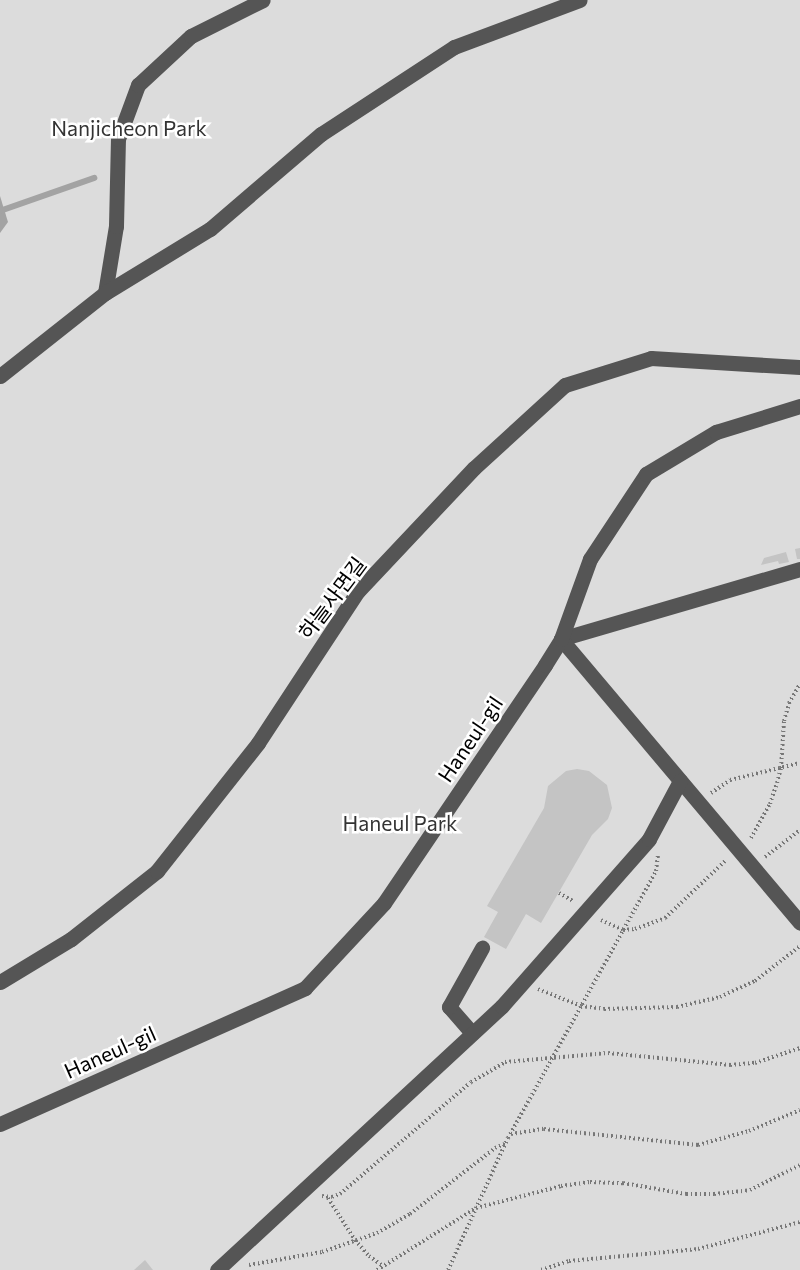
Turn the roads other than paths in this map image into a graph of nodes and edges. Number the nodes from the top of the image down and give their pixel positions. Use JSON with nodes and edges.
{"nodes":[{"id":1,"x":263,"y":0,"type":"edge"},
{"id":2,"x":580,"y":0,"type":"edge"},
{"id":3,"x":105,"y":293,"type":"junction"},
{"id":4,"x":800,"y":367,"type":"edge"},
{"id":5,"x":0,"y":376,"type":"edge"},
{"id":6,"x":800,"y":406,"type":"edge"},
{"id":7,"x":800,"y":569,"type":"edge"},
{"id":8,"x":561,"y":639,"type":"junction"},
{"id":9,"x":680,"y":781,"type":"junction"},
{"id":10,"x":800,"y":923,"type":"edge"},
{"id":11,"x":482,"y":948,"type":"dead end"},
{"id":12,"x":0,"y":982,"type":"edge"},
{"id":13,"x":472,"y":1033,"type":"junction"},
{"id":14,"x":0,"y":1124,"type":"edge"},
{"id":15,"x":217,"y":1270,"type":"edge"}],
"edges":[{"from":1,"to":3,"type":"street"},
{"from":2,"to":3,"type":"street"},
{"from":3,"to":5,"type":"street"},
{"from":4,"to":12,"type":"street","name":"하늘사면길"},
{"from":6,"to":8,"type":"street","name":"Haneul-gil"},
{"from":7,"to":8,"type":"street"},
{"from":8,"to":9,"type":"street"},
{"from":8,"to":14,"type":"street","name":"Haneul-gil"},
{"from":9,"to":10,"type":"street"},
{"from":9,"to":13,"type":"street"},
{"from":11,"to":13,"type":"street"},
{"from":13,"to":15,"type":"street"}]}
